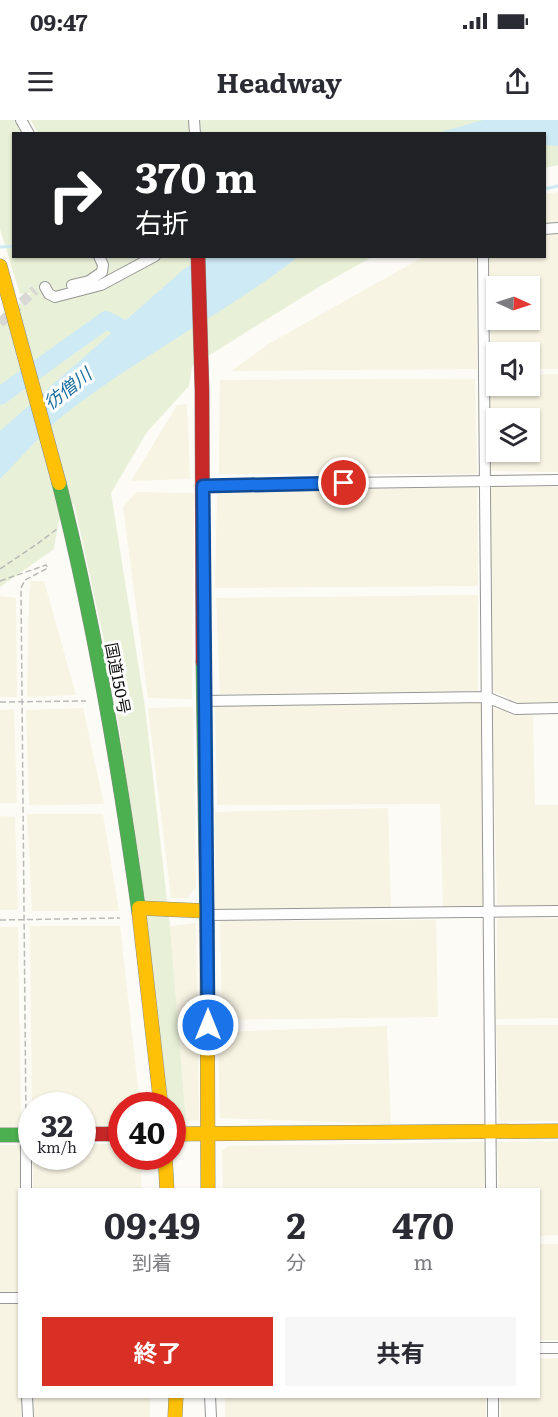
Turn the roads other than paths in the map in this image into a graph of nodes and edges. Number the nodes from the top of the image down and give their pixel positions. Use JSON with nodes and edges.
{"nodes":[{"id":1,"x":100,"y":258,"type":"edge"},
{"id":2,"x":150,"y":258,"type":"edge"},
{"id":3,"x":198,"y":258,"type":"edge"},
{"id":4,"x":483,"y":258,"type":"edge"},
{"id":5,"x":0,"y":266,"type":"edge"},
{"id":6,"x":558,"y":480,"type":"edge"},
{"id":7,"x":484,"y":481,"type":"junction"},
{"id":8,"x":203,"y":486,"type":"junction"},
{"id":9,"x":486,"y":697,"type":"junction"},
{"id":10,"x":203,"y":701,"type":"junction"},
{"id":11,"x":558,"y":708,"type":"edge"},
{"id":12,"x":139,"y":908,"type":"junction"},
{"id":13,"x":558,"y":911,"type":"edge"},
{"id":14,"x":488,"y":912,"type":"junction"},
{"id":15,"x":207,"y":913,"type":"junction"},
{"id":16,"x":160,"y":1092,"type":"edge"},
{"id":17,"x":558,"y":1131,"type":"edge"},
{"id":18,"x":490,"y":1132,"type":"junction"},
{"id":19,"x":186,"y":1134,"type":"edge"},
{"id":20,"x":0,"y":1135,"type":"edge"},
{"id":21,"x":18,"y":1135,"type":"edge"},
{"id":22,"x":208,"y":1135,"type":"junction"},
{"id":23,"x":27,"y":1170,"type":"edge"},
{"id":24,"x":166,"y":1170,"type":"edge"},
{"id":25,"x":26,"y":1188,"type":"edge"},
{"id":26,"x":167,"y":1188,"type":"edge"},
{"id":27,"x":208,"y":1188,"type":"edge"},
{"id":28,"x":491,"y":1188,"type":"edge"},
{"id":29,"x":0,"y":1298,"type":"edge"},
{"id":30,"x":18,"y":1298,"type":"edge"},
{"id":31,"x":540,"y":1348,"type":"edge"},
{"id":32,"x":558,"y":1348,"type":"edge"},
{"id":33,"x":27,"y":1398,"type":"edge"},
{"id":34,"x":176,"y":1398,"type":"edge"},
{"id":35,"x":210,"y":1398,"type":"edge"},
{"id":36,"x":493,"y":1398,"type":"edge"},
{"id":37,"x":28,"y":1417,"type":"edge"},
{"id":38,"x":176,"y":1417,"type":"edge"},
{"id":39,"x":211,"y":1417,"type":"edge"},
{"id":40,"x":494,"y":1417,"type":"edge"}],
"edges":[{"from":1,"to":2,"type":"street"},
{"from":3,"to":8,"type":"main road"},
{"from":4,"to":7,"type":"street"},
{"from":5,"to":12,"type":"main road","name":"国道150号"},
{"from":6,"to":7,"type":"street"},
{"from":7,"to":8,"type":"street"},
{"from":7,"to":9,"type":"street"},
{"from":8,"to":10,"type":"main road"},
{"from":9,"to":10,"type":"street"},
{"from":9,"to":11,"type":"street"},
{"from":9,"to":14,"type":"street"},
{"from":10,"to":15,"type":"main road"},
{"from":12,"to":15,"type":"main road"},
{"from":12,"to":16,"type":"main road","name":"国道150号"},
{"from":13,"to":14,"type":"street"},
{"from":14,"to":15,"type":"street"},
{"from":14,"to":18,"type":"street"},
{"from":15,"to":22,"type":"main road"},
{"from":17,"to":18,"type":"main road"},
{"from":18,"to":22,"type":"main road"},
{"from":18,"to":28,"type":"street"},
{"from":19,"to":22,"type":"main road"},
{"from":20,"to":21,"type":"main road"},
{"from":22,"to":27,"type":"main road"},
{"from":23,"to":25,"type":"street"},
{"from":24,"to":26,"type":"main road"},
{"from":29,"to":30,"type":"street"},
{"from":31,"to":32,"type":"street"},
{"from":33,"to":37,"type":"street"},
{"from":34,"to":38,"type":"main road"},
{"from":35,"to":39,"type":"street"},
{"from":36,"to":40,"type":"street"}]}
